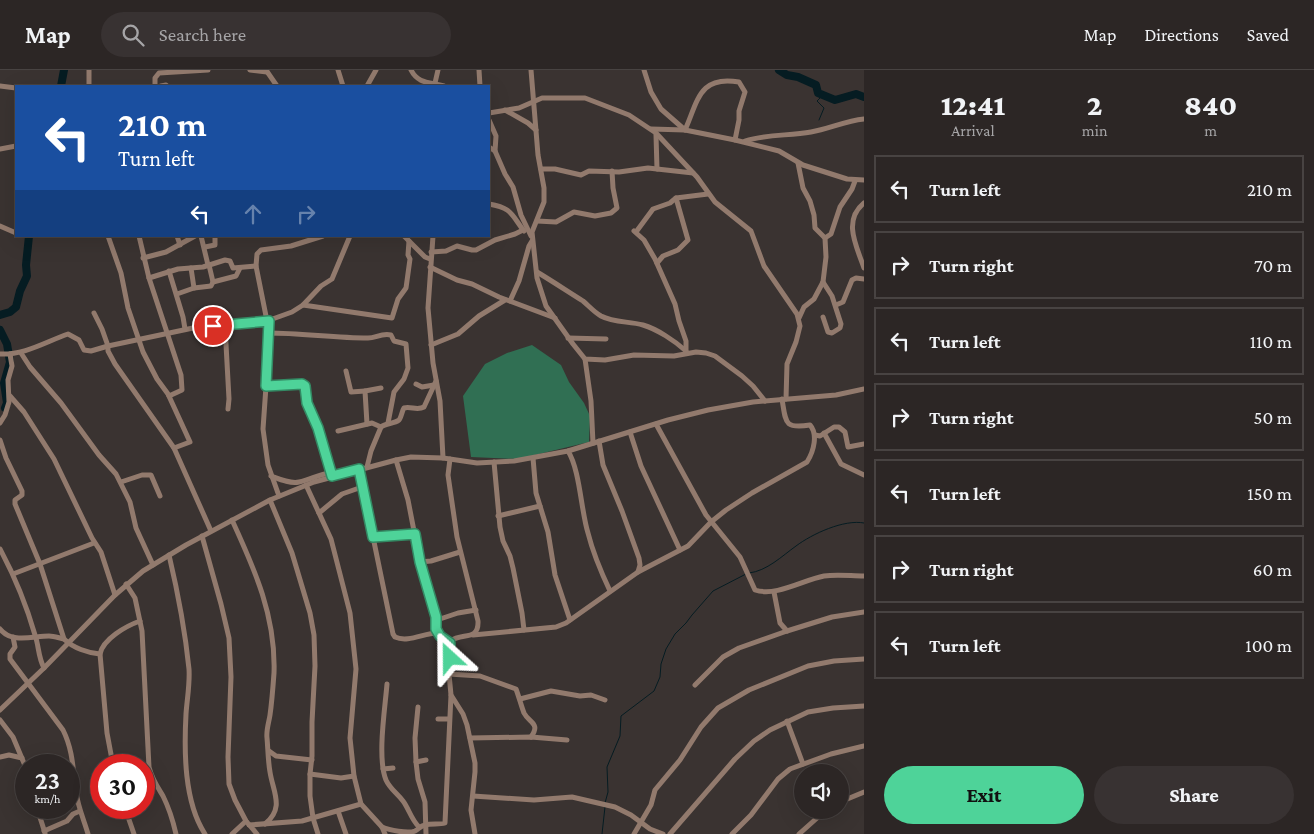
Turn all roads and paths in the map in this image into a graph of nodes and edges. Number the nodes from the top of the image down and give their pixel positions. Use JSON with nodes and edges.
{"nodes":[{"id":1,"x":89,"y":70,"type":"edge"},
{"id":2,"x":208,"y":70,"type":"edge"},
{"id":3,"x":250,"y":70,"type":"edge"},
{"id":4,"x":338,"y":70,"type":"edge"},
{"id":5,"x":376,"y":70,"type":"edge"},
{"id":6,"x":410,"y":70,"type":"edge"},
{"id":7,"x":438,"y":70,"type":"edge"},
{"id":8,"x":479,"y":70,"type":"edge"},
{"id":9,"x":532,"y":70,"type":"edge"},
{"id":10,"x":644,"y":70,"type":"edge"},
{"id":11,"x":150,"y":71,"type":"edge"},
{"id":12,"x":267,"y":71,"type":"edge"},
{"id":13,"x":156,"y":75,"type":"junction"},
{"id":14,"x":435,"y":84,"type":"junction"},
{"id":15,"x":89,"y":85,"type":"edge"},
{"id":16,"x":155,"y":85,"type":"edge"},
{"id":17,"x":276,"y":85,"type":"edge"},
{"id":18,"x":343,"y":85,"type":"edge"},
{"id":19,"x":368,"y":85,"type":"edge"},
{"id":20,"x":440,"y":85,"type":"edge"},
{"id":21,"x":480,"y":85,"type":"edge"},
{"id":22,"x":0,"y":86,"type":"edge"},
{"id":23,"x":15,"y":88,"type":"edge"},
{"id":24,"x":534,"y":102,"type":"junction"},
{"id":25,"x":505,"y":110,"type":"junction"},
{"id":26,"x":490,"y":113,"type":"edge"},
{"id":27,"x":864,"y":119,"type":"edge"},
{"id":28,"x":490,"y":122,"type":"edge"},
{"id":29,"x":650,"y":129,"type":"junction"},
{"id":30,"x":536,"y":130,"type":"junction"},
{"id":31,"x":685,"y":130,"type":"junction"},
{"id":32,"x":656,"y":133,"type":"junction"},
{"id":33,"x":735,"y":140,"type":"junction"},
{"id":34,"x":743,"y":142,"type":"junction"},
{"id":35,"x":15,"y":146,"type":"edge"},
{"id":36,"x":490,"y":148,"type":"edge"},
{"id":37,"x":0,"y":149,"type":"edge"},
{"id":38,"x":495,"y":151,"type":"junction"},
{"id":39,"x":798,"y":163,"type":"junction"},
{"id":40,"x":541,"y":169,"type":"junction"},
{"id":41,"x":657,"y":169,"type":"junction"},
{"id":42,"x":612,"y":172,"type":"junction"},
{"id":43,"x":693,"y":173,"type":"junction"},
{"id":44,"x":864,"y":180,"type":"edge"},
{"id":45,"x":855,"y":181,"type":"junction"},
{"id":46,"x":708,"y":194,"type":"junction"},
{"id":47,"x":676,"y":198,"type":"junction"},
{"id":48,"x":864,"y":203,"type":"edge"},
{"id":49,"x":490,"y":204,"type":"edge"},
{"id":50,"x":537,"y":221,"type":"junction"},
{"id":51,"x":0,"y":226,"type":"edge"},
{"id":52,"x":523,"y":230,"type":"junction"},
{"id":53,"x":15,"y":233,"type":"edge"},
{"id":54,"x":108,"y":237,"type":"edge"},
{"id":55,"x":139,"y":237,"type":"edge"},
{"id":56,"x":177,"y":237,"type":"edge"},
{"id":57,"x":192,"y":237,"type":"edge"},
{"id":58,"x":201,"y":237,"type":"edge"},
{"id":59,"x":215,"y":237,"type":"edge"},
{"id":60,"x":321,"y":237,"type":"edge"},
{"id":61,"x":350,"y":237,"type":"edge"},
{"id":62,"x":405,"y":237,"type":"edge"},
{"id":63,"x":432,"y":237,"type":"edge"},
{"id":64,"x":825,"y":238,"type":"junction"},
{"id":65,"x":532,"y":240,"type":"junction"},
{"id":66,"x":409,"y":241,"type":"junction"},
{"id":67,"x":180,"y":245,"type":"junction"},
{"id":68,"x":205,"y":247,"type":"junction"},
{"id":69,"x":431,"y":252,"type":"junction"},
{"id":70,"x":143,"y":258,"type":"junction"},
{"id":71,"x":430,"y":259,"type":"junction"},
{"id":72,"x":657,"y":262,"type":"junction"},
{"id":73,"x":208,"y":265,"type":"junction"},
{"id":74,"x":256,"y":266,"type":"junction"},
{"id":75,"x":430,"y":267,"type":"junction"},
{"id":76,"x":191,"y":268,"type":"junction"},
{"id":77,"x":240,"y":268,"type":"junction"},
{"id":78,"x":864,"y":268,"type":"edge"},
{"id":79,"x":169,"y":271,"type":"junction"},
{"id":80,"x":537,"y":272,"type":"junction"},
{"id":81,"x":863,"y":277,"type":"edge"},
{"id":82,"x":149,"y":278,"type":"junction"},
{"id":83,"x":213,"y":282,"type":"junction"},
{"id":84,"x":823,"y":282,"type":"junction"},
{"id":85,"x":194,"y":288,"type":"junction"},
{"id":86,"x":177,"y":294,"type":"junction"},
{"id":87,"x":507,"y":300,"type":"junction"},
{"id":88,"x":303,"y":305,"type":"junction"},
{"id":89,"x":836,"y":305,"type":"junction"},
{"id":90,"x":94,"y":313,"type":"dead end"},
{"id":91,"x":822,"y":317,"type":"dead end"},
{"id":92,"x":555,"y":318,"type":"junction"},
{"id":93,"x":799,"y":318,"type":"junction"},
{"id":94,"x":268,"y":321,"type":"junction"},
{"id":95,"x":225,"y":326,"type":"junction"},
{"id":96,"x":185,"y":329,"type":"junction"},
{"id":97,"x":167,"y":333,"type":"junction"},
{"id":98,"x":268,"y":334,"type":"junction"},
{"id":99,"x":139,"y":338,"type":"junction"},
{"id":100,"x":568,"y":338,"type":"junction"},
{"id":101,"x":606,"y":339,"type":"dead end"},
{"id":102,"x":431,"y":345,"type":"junction"},
{"id":103,"x":108,"y":346,"type":"junction"},
{"id":104,"x":21,"y":352,"type":"junction"},
{"id":105,"x":686,"y":353,"type":"junction"},
{"id":106,"x":0,"y":354,"type":"edge"},
{"id":107,"x":10,"y":354,"type":"junction"},
{"id":108,"x":585,"y":359,"type":"junction"},
{"id":109,"x":346,"y":371,"type":"dead end"},
{"id":110,"x":435,"y":383,"type":"junction"},
{"id":111,"x":416,"y":384,"type":"dead end"},
{"id":112,"x":266,"y":386,"type":"junction"},
{"id":113,"x":381,"y":388,"type":"dead end"},
{"id":114,"x":864,"y":389,"type":"edge"},
{"id":115,"x":365,"y":391,"type":"junction"},
{"id":116,"x":10,"y":396,"type":"junction"},
{"id":117,"x":169,"y":396,"type":"junction"},
{"id":118,"x":784,"y":399,"type":"junction"},
{"id":119,"x":766,"y":401,"type":"junction"},
{"id":120,"x":228,"y":409,"type":"dead end"},
{"id":121,"x":0,"y":423,"type":"edge"},
{"id":122,"x":388,"y":423,"type":"junction"},
{"id":123,"x":367,"y":424,"type":"junction"},
{"id":124,"x":656,"y":424,"type":"junction"},
{"id":125,"x":381,"y":427,"type":"junction"},
{"id":126,"x":338,"y":431,"type":"dead end"},
{"id":127,"x":630,"y":432,"type":"junction"},
{"id":128,"x":824,"y":433,"type":"junction"},
{"id":129,"x":815,"y":435,"type":"junction"},
{"id":130,"x":0,"y":440,"type":"edge"},
{"id":131,"x":599,"y":441,"type":"junction"},
{"id":132,"x":593,"y":443,"type":"junction"},
{"id":133,"x":864,"y":444,"type":"edge"},
{"id":134,"x":174,"y":448,"type":"junction"},
{"id":135,"x":568,"y":451,"type":"junction"},
{"id":136,"x":443,"y":458,"type":"junction"},
{"id":137,"x":533,"y":458,"type":"junction"},
{"id":138,"x":450,"y":459,"type":"junction"},
{"id":139,"x":396,"y":460,"type":"junction"},
{"id":140,"x":494,"y":462,"type":"junction"},
{"id":141,"x":367,"y":467,"type":"junction"},
{"id":142,"x":359,"y":469,"type":"junction"},
{"id":143,"x":331,"y":475,"type":"junction"},
{"id":144,"x":864,"y":475,"type":"edge"},
{"id":145,"x":271,"y":476,"type":"junction"},
{"id":146,"x":121,"y":482,"type":"junction"},
{"id":147,"x":306,"y":485,"type":"junction"},
{"id":148,"x":362,"y":487,"type":"junction"},
{"id":149,"x":160,"y":496,"type":"dead end"},
{"id":150,"x":278,"y":496,"type":"junction"},
{"id":151,"x":270,"y":500,"type":"junction"},
{"id":152,"x":540,"y":506,"type":"junction"},
{"id":153,"x":319,"y":513,"type":"junction"},
{"id":154,"x":498,"y":516,"type":"junction"},
{"id":155,"x":232,"y":520,"type":"junction"},
{"id":156,"x":711,"y":522,"type":"junction"},
{"id":157,"x":211,"y":531,"type":"junction"},
{"id":158,"x":415,"y":534,"type":"junction"},
{"id":159,"x":202,"y":536,"type":"junction"},
{"id":160,"x":373,"y":537,"type":"junction"},
{"id":161,"x":94,"y":542,"type":"junction"},
{"id":162,"x":0,"y":549,"type":"edge"},
{"id":163,"x":680,"y":550,"type":"junction"},
{"id":164,"x":460,"y":552,"type":"junction"},
{"id":165,"x":169,"y":555,"type":"junction"},
{"id":166,"x":420,"y":562,"type":"junction"},
{"id":167,"x":40,"y":564,"type":"junction"},
{"id":168,"x":153,"y":565,"type":"junction"},
{"id":169,"x":638,"y":572,"type":"junction"},
{"id":170,"x":13,"y":574,"type":"junction"},
{"id":171,"x":864,"y":576,"type":"edge"},
{"id":172,"x":126,"y":584,"type":"junction"},
{"id":173,"x":610,"y":591,"type":"junction"},
{"id":174,"x":774,"y":592,"type":"junction"},
{"id":175,"x":115,"y":595,"type":"junction"},
{"id":176,"x":476,"y":610,"type":"junction"},
{"id":177,"x":864,"y":612,"type":"edge"},
{"id":178,"x":436,"y":620,"type":"junction"},
{"id":179,"x":570,"y":620,"type":"junction"},
{"id":180,"x":140,"y":621,"type":"junction"},
{"id":181,"x":0,"y":630,"type":"edge"},
{"id":182,"x":524,"y":630,"type":"junction"},
{"id":183,"x":787,"y":631,"type":"junction"},
{"id":184,"x":437,"y":633,"type":"junction"},
{"id":185,"x":470,"y":635,"type":"junction"},
{"id":186,"x":13,"y":637,"type":"junction"},
{"id":187,"x":36,"y":638,"type":"junction"},
{"id":188,"x":66,"y":641,"type":"junction"},
{"id":189,"x":450,"y":643,"type":"junction"},
{"id":190,"x":100,"y":654,"type":"junction"},
{"id":191,"x":864,"y":659,"type":"edge"},
{"id":192,"x":44,"y":668,"type":"junction"},
{"id":193,"x":449,"y":674,"type":"junction"},
{"id":194,"x":28,"y":684,"type":"junction"},
{"id":195,"x":386,"y":684,"type":"dead end"},
{"id":196,"x":695,"y":685,"type":"dead end"},
{"id":197,"x":451,"y":695,"type":"junction"},
{"id":198,"x":520,"y":699,"type":"junction"},
{"id":199,"x":605,"y":700,"type":"dead end"},
{"id":200,"x":864,"y":706,"type":"edge"},
{"id":201,"x":418,"y":708,"type":"dead end"},
{"id":202,"x":0,"y":710,"type":"edge"},
{"id":203,"x":449,"y":718,"type":"junction"},
{"id":204,"x":438,"y":719,"type":"dead end"},
{"id":205,"x":0,"y":720,"type":"edge"},
{"id":206,"x":787,"y":721,"type":"junction"},
{"id":207,"x":531,"y":737,"type":"junction"},
{"id":208,"x":470,"y":738,"type":"junction"},
{"id":209,"x":567,"y":740,"type":"dead end"},
{"id":210,"x":864,"y":746,"type":"edge"},
{"id":211,"x":269,"y":751,"type":"junction"},
{"id":212,"x":20,"y":754,"type":"edge"},
{"id":213,"x":72,"y":754,"type":"edge"},
{"id":214,"x":111,"y":754,"type":"edge"},
{"id":215,"x":15,"y":756,"type":"edge"},
{"id":216,"x":0,"y":757,"type":"edge"},
{"id":217,"x":312,"y":760,"type":"junction"},
{"id":218,"x":426,"y":760,"type":"dead end"},
{"id":219,"x":416,"y":762,"type":"junction"},
{"id":220,"x":803,"y":764,"type":"joint"},
{"id":221,"x":794,"y":767,"type":"edge"},
{"id":222,"x":393,"y":768,"type":"dead end"},
{"id":223,"x":384,"y":769,"type":"junction"},
{"id":224,"x":310,"y":774,"type":"junction"},
{"id":225,"x":354,"y":776,"type":"junction"},
{"id":226,"x":864,"y":792,"type":"edge"},
{"id":227,"x":473,"y":796,"type":"junction"},
{"id":228,"x":849,"y":798,"type":"edge"},
{"id":229,"x":361,"y":804,"type":"junction"},
{"id":230,"x":80,"y":811,"type":"edge"},
{"id":231,"x":338,"y":811,"type":"junction"},
{"id":232,"x":313,"y":818,"type":"junction"},
{"id":233,"x":40,"y":819,"type":"edge"},
{"id":234,"x":69,"y":819,"type":"edge"},
{"id":235,"x":129,"y":819,"type":"edge"},
{"id":236,"x":816,"y":819,"type":"edge"},
{"id":237,"x":248,"y":823,"type":"junction"},
{"id":238,"x":642,"y":823,"type":"junction"},
{"id":239,"x":265,"y":824,"type":"junction"},
{"id":240,"x":426,"y":824,"type":"junction"},
{"id":241,"x":382,"y":827,"type":"junction"},
{"id":242,"x":419,"y":827,"type":"junction"},
{"id":243,"x":44,"y":833,"type":"edge"},
{"id":244,"x":404,"y":833,"type":"edge"},
{"id":245,"x":88,"y":834,"type":"edge"},
{"id":246,"x":134,"y":834,"type":"edge"},
{"id":247,"x":176,"y":834,"type":"edge"},
{"id":248,"x":205,"y":834,"type":"edge"},
{"id":249,"x":232,"y":834,"type":"edge"},
{"id":250,"x":257,"y":834,"type":"edge"},
{"id":251,"x":318,"y":834,"type":"edge"},
{"id":252,"x":346,"y":834,"type":"edge"},
{"id":253,"x":386,"y":834,"type":"edge"},
{"id":254,"x":426,"y":834,"type":"edge"},
{"id":255,"x":475,"y":834,"type":"edge"},
{"id":256,"x":634,"y":834,"type":"edge"},
{"id":257,"x":663,"y":834,"type":"edge"},
{"id":258,"x":670,"y":834,"type":"edge"},
{"id":259,"x":732,"y":834,"type":"edge"},
{"id":260,"x":799,"y":834,"type":"edge"}],
"edges":[{"from":1,"to":15,"type":"street"},
{"from":2,"to":13,"type":"street"},
{"from":3,"to":12,"type":"street"},
{"from":4,"to":18,"type":"street"},
{"from":5,"to":19,"type":"street"},
{"from":6,"to":14,"type":"street"},
{"from":7,"to":14,"type":"street"},
{"from":8,"to":21,"type":"street"},
{"from":9,"to":24,"type":"street"},
{"from":10,"to":31,"type":"street"},
{"from":11,"to":13,"type":"street"},
{"from":12,"to":17,"type":"street"},
{"from":13,"to":16,"type":"street"},
{"from":14,"to":20,"type":"street"},
{"from":22,"to":23,"type":"street"},
{"from":24,"to":25,"type":"street"},
{"from":24,"to":29,"type":"street"},
{"from":24,"to":30,"type":"street"},
{"from":25,"to":26,"type":"street"},
{"from":25,"to":30,"type":"street"},
{"from":27,"to":34,"type":"street"},
{"from":28,"to":38,"type":"street"},
{"from":29,"to":31,"type":"street"},
{"from":29,"to":32,"type":"street"},
{"from":30,"to":40,"type":"street"},
{"from":31,"to":33,"type":"street"},
{"from":31,"to":33,"type":"street"},
{"from":32,"to":41,"type":"street"},
{"from":32,"to":43,"type":"street"},
{"from":33,"to":34,"type":"street"},
{"from":34,"to":39,"type":"street"},
{"from":35,"to":37,"type":"street"},
{"from":36,"to":38,"type":"street"},
{"from":38,"to":65,"type":"street"},
{"from":39,"to":45,"type":"street"},
{"from":39,"to":64,"type":"street"},
{"from":40,"to":42,"type":"street"},
{"from":40,"to":50,"type":"street"},
{"from":41,"to":42,"type":"street"},
{"from":41,"to":43,"type":"street"},
{"from":42,"to":50,"type":"street"},
{"from":43,"to":46,"type":"street"},
{"from":44,"to":45,"type":"street"},
{"from":45,"to":64,"type":"street"},
{"from":46,"to":47,"type":"street"},
{"from":46,"to":93,"type":"street"},
{"from":47,"to":72,"type":"street"},
{"from":47,"to":72,"type":"street"},
{"from":48,"to":78,"type":"street"},
{"from":49,"to":52,"type":"street"},
{"from":50,"to":65,"type":"street"},
{"from":51,"to":53,"type":"street"},
{"from":52,"to":65,"type":"street"},
{"from":52,"to":69,"type":"street"},
{"from":54,"to":99,"type":"street"},
{"from":55,"to":70,"type":"street"},
{"from":56,"to":67,"type":"street"},
{"from":57,"to":67,"type":"street"},
{"from":58,"to":68,"type":"street"},
{"from":59,"to":68,"type":"street"},
{"from":60,"to":74,"type":"street"},
{"from":61,"to":88,"type":"street"},
{"from":62,"to":66,"type":"street"},
{"from":63,"to":69,"type":"street"},
{"from":64,"to":84,"type":"street"},
{"from":65,"to":80,"type":"street"},
{"from":65,"to":87,"type":"street"},
{"from":66,"to":71,"type":"street"},
{"from":66,"to":88,"type":"street"},
{"from":67,"to":70,"type":"street"},
{"from":68,"to":73,"type":"street"},
{"from":69,"to":71,"type":"street"},
{"from":70,"to":82,"type":"street"},
{"from":71,"to":75,"type":"street"},
{"from":72,"to":105,"type":"street"},
{"from":73,"to":76,"type":"street"},
{"from":73,"to":77,"type":"street"},
{"from":73,"to":83,"type":"street"},
{"from":74,"to":77,"type":"street"},
{"from":74,"to":94,"type":"street"},
{"from":75,"to":87,"type":"street"},
{"from":75,"to":102,"type":"street"},
{"from":76,"to":79,"type":"street"},
{"from":76,"to":85,"type":"street"},
{"from":77,"to":83,"type":"street"},
{"from":79,"to":82,"type":"street"},
{"from":79,"to":86,"type":"street"},
{"from":80,"to":92,"type":"street"},
{"from":80,"to":105,"type":"street"},
{"from":81,"to":89,"type":"street"},
{"from":82,"to":97,"type":"street"},
{"from":83,"to":85,"type":"street"},
{"from":84,"to":89,"type":"street"},
{"from":84,"to":93,"type":"street"},
{"from":85,"to":86,"type":"street"},
{"from":86,"to":96,"type":"street"},
{"from":87,"to":92,"type":"street"},
{"from":87,"to":102,"type":"street"},
{"from":88,"to":94,"type":"street"},
{"from":89,"to":91,"type":"street"},
{"from":90,"to":103,"type":"street"},
{"from":92,"to":100,"type":"street"},
{"from":93,"to":118,"type":"street"},
{"from":94,"to":95,"type":"street"},
{"from":94,"to":98,"type":"street"},
{"from":95,"to":96,"type":"street"},
{"from":95,"to":120,"type":"street"},
{"from":96,"to":97,"type":"street"},
{"from":97,"to":99,"type":"street"},
{"from":97,"to":117,"type":"street"},
{"from":98,"to":112,"type":"street"},
{"from":98,"to":122,"type":"street"},
{"from":99,"to":103,"type":"street"},
{"from":99,"to":117,"type":"street"},
{"from":100,"to":101,"type":"street"},
{"from":100,"to":108,"type":"street"},
{"from":102,"to":110,"type":"street"},
{"from":103,"to":104,"type":"street"},
{"from":103,"to":134,"type":"street"},
{"from":104,"to":107,"type":"street"},
{"from":104,"to":146,"type":"street"},
{"from":105,"to":108,"type":"street"},
{"from":105,"to":119,"type":"street"},
{"from":106,"to":107,"type":"street"},
{"from":107,"to":116,"type":"street"},
{"from":108,"to":132,"type":"street"},
{"from":109,"to":115,"type":"street"},
{"from":110,"to":111,"type":"street"},
{"from":110,"to":122,"type":"street"},
{"from":110,"to":136,"type":"street"},
{"from":112,"to":143,"type":"street"},
{"from":112,"to":145,"type":"street"},
{"from":113,"to":115,"type":"street"},
{"from":114,"to":118,"type":"street"},
{"from":115,"to":123,"type":"street"},
{"from":116,"to":121,"type":"street"},
{"from":116,"to":161,"type":"street"},
{"from":117,"to":134,"type":"street"},
{"from":118,"to":119,"type":"street"},
{"from":118,"to":129,"type":"street"},
{"from":119,"to":124,"type":"street"},
{"from":122,"to":125,"type":"street"},
{"from":123,"to":125,"type":"street"},
{"from":123,"to":126,"type":"street"},
{"from":124,"to":127,"type":"street"},
{"from":124,"to":156,"type":"street"},
{"from":125,"to":141,"type":"street"},
{"from":127,"to":131,"type":"street"},
{"from":127,"to":163,"type":"street"},
{"from":128,"to":129,"type":"street"},
{"from":128,"to":133,"type":"street"},
{"from":128,"to":144,"type":"street"},
{"from":129,"to":156,"type":"street"},
{"from":130,"to":167,"type":"street"},
{"from":131,"to":132,"type":"street"},
{"from":131,"to":169,"type":"street"},
{"from":132,"to":135,"type":"street"},
{"from":134,"to":157,"type":"street"},
{"from":135,"to":137,"type":"street"},
{"from":135,"to":173,"type":"street"},
{"from":136,"to":138,"type":"street"},
{"from":136,"to":139,"type":"street"},
{"from":137,"to":140,"type":"street"},
{"from":137,"to":152,"type":"street"},
{"from":138,"to":140,"type":"street"},
{"from":138,"to":164,"type":"street"},
{"from":139,"to":141,"type":"street"},
{"from":139,"to":158,"type":"street"},
{"from":140,"to":154,"type":"street"},
{"from":141,"to":142,"type":"street"},
{"from":142,"to":143,"type":"street"},
{"from":142,"to":148,"type":"street"},
{"from":143,"to":145,"type":"street"},
{"from":143,"to":147,"type":"street"},
{"from":145,"to":150,"type":"street"},
{"from":146,"to":149,"type":"street"},
{"from":146,"to":168,"type":"street"},
{"from":147,"to":150,"type":"street"},
{"from":147,"to":153,"type":"street"},
{"from":148,"to":153,"type":"street"},
{"from":148,"to":160,"type":"street"},
{"from":150,"to":151,"type":"street"},
{"from":151,"to":155,"type":"street"},
{"from":151,"to":217,"type":"street"},
{"from":152,"to":154,"type":"street"},
{"from":152,"to":179,"type":"street"},
{"from":153,"to":225,"type":"street"},
{"from":154,"to":182,"type":"street"},
{"from":155,"to":157,"type":"street"},
{"from":155,"to":211,"type":"street"},
{"from":156,"to":163,"type":"street"},
{"from":156,"to":174,"type":"street"},
{"from":157,"to":159,"type":"street"},
{"from":158,"to":160,"type":"street"},
{"from":158,"to":166,"type":"street"},
{"from":159,"to":165,"type":"street"},
{"from":159,"to":237,"type":"street"},
{"from":160,"to":184,"type":"street"},
{"from":161,"to":167,"type":"street"},
{"from":161,"to":175,"type":"street"},
{"from":162,"to":170,"type":"street"},
{"from":163,"to":169,"type":"street"},
{"from":164,"to":166,"type":"street"},
{"from":164,"to":176,"type":"street"},
{"from":165,"to":168,"type":"street"},
{"from":165,"to":248,"type":"street"},
{"from":166,"to":178,"type":"street"},
{"from":167,"to":170,"type":"street"},
{"from":167,"to":188,"type":"street"},
{"from":168,"to":172,"type":"street"},
{"from":169,"to":173,"type":"street"},
{"from":170,"to":187,"type":"street"},
{"from":171,"to":174,"type":"street"},
{"from":172,"to":175,"type":"street"},
{"from":172,"to":180,"type":"street"},
{"from":173,"to":179,"type":"street"},
{"from":174,"to":183,"type":"street"},
{"from":175,"to":188,"type":"street"},
{"from":176,"to":178,"type":"street"},
{"from":176,"to":185,"type":"street"},
{"from":177,"to":183,"type":"street"},
{"from":178,"to":184,"type":"street"},
{"from":179,"to":182,"type":"street"},
{"from":180,"to":190,"type":"street"},
{"from":180,"to":247,"type":"street"},
{"from":181,"to":186,"type":"street"},
{"from":182,"to":185,"type":"street"},
{"from":183,"to":196,"type":"street"},
{"from":184,"to":189,"type":"street"},
{"from":185,"to":189,"type":"street"},
{"from":186,"to":187,"type":"street"},
{"from":186,"to":194,"type":"street"},
{"from":187,"to":188,"type":"street"},
{"from":187,"to":192,"type":"street"},
{"from":188,"to":190,"type":"street"},
{"from":188,"to":192,"type":"street"},
{"from":189,"to":193,"type":"street"},
{"from":190,"to":214,"type":"street"},
{"from":191,"to":238,"type":"street"},
{"from":192,"to":194,"type":"street"},
{"from":193,"to":197,"type":"street"},
{"from":193,"to":198,"type":"street"},
{"from":194,"to":202,"type":"street"},
{"from":194,"to":213,"type":"street"},
{"from":195,"to":223,"type":"street"},
{"from":197,"to":203,"type":"street"},
{"from":197,"to":208,"type":"street"},
{"from":198,"to":199,"type":"street"},
{"from":198,"to":207,"type":"street"},
{"from":200,"to":206,"type":"street"},
{"from":201,"to":219,"type":"street"},
{"from":203,"to":204,"type":"street"},
{"from":203,"to":240,"type":"street"},
{"from":205,"to":212,"type":"street"},
{"from":206,"to":220,"type":"street"},
{"from":206,"to":258,"type":"street"},
{"from":207,"to":208,"type":"street"},
{"from":207,"to":209,"type":"street"},
{"from":208,"to":227,"type":"street"},
{"from":210,"to":220,"type":"street"},
{"from":211,"to":217,"type":"street"},
{"from":211,"to":239,"type":"street"},
{"from":215,"to":216,"type":"street"},
{"from":217,"to":224,"type":"street"},
{"from":218,"to":219,"type":"street"},
{"from":219,"to":240,"type":"street"},
{"from":221,"to":259,"type":"street"},
{"from":222,"to":223,"type":"street"},
{"from":223,"to":242,"type":"street"},
{"from":224,"to":225,"type":"street"},
{"from":224,"to":232,"type":"street"},
{"from":225,"to":229,"type":"street"},
{"from":226,"to":228,"type":"street"},
{"from":227,"to":238,"type":"street"},
{"from":227,"to":255,"type":"street"},
{"from":229,"to":231,"type":"street"},
{"from":229,"to":241,"type":"street"},
{"from":230,"to":245,"type":"street"},
{"from":231,"to":232,"type":"street"},
{"from":231,"to":252,"type":"street"},
{"from":232,"to":239,"type":"street"},
{"from":232,"to":251,"type":"street"},
{"from":233,"to":243,"type":"street"},
{"from":234,"to":243,"type":"street"},
{"from":235,"to":246,"type":"street"},
{"from":236,"to":260,"type":"street"},
{"from":237,"to":239,"type":"street"},
{"from":237,"to":249,"type":"street"},
{"from":237,"to":250,"type":"street"},
{"from":238,"to":256,"type":"street"},
{"from":238,"to":257,"type":"street"},
{"from":240,"to":242,"type":"street"},
{"from":240,"to":254,"type":"street"},
{"from":241,"to":244,"type":"street"},
{"from":241,"to":253,"type":"street"},
{"from":242,"to":244,"type":"street"}]}
